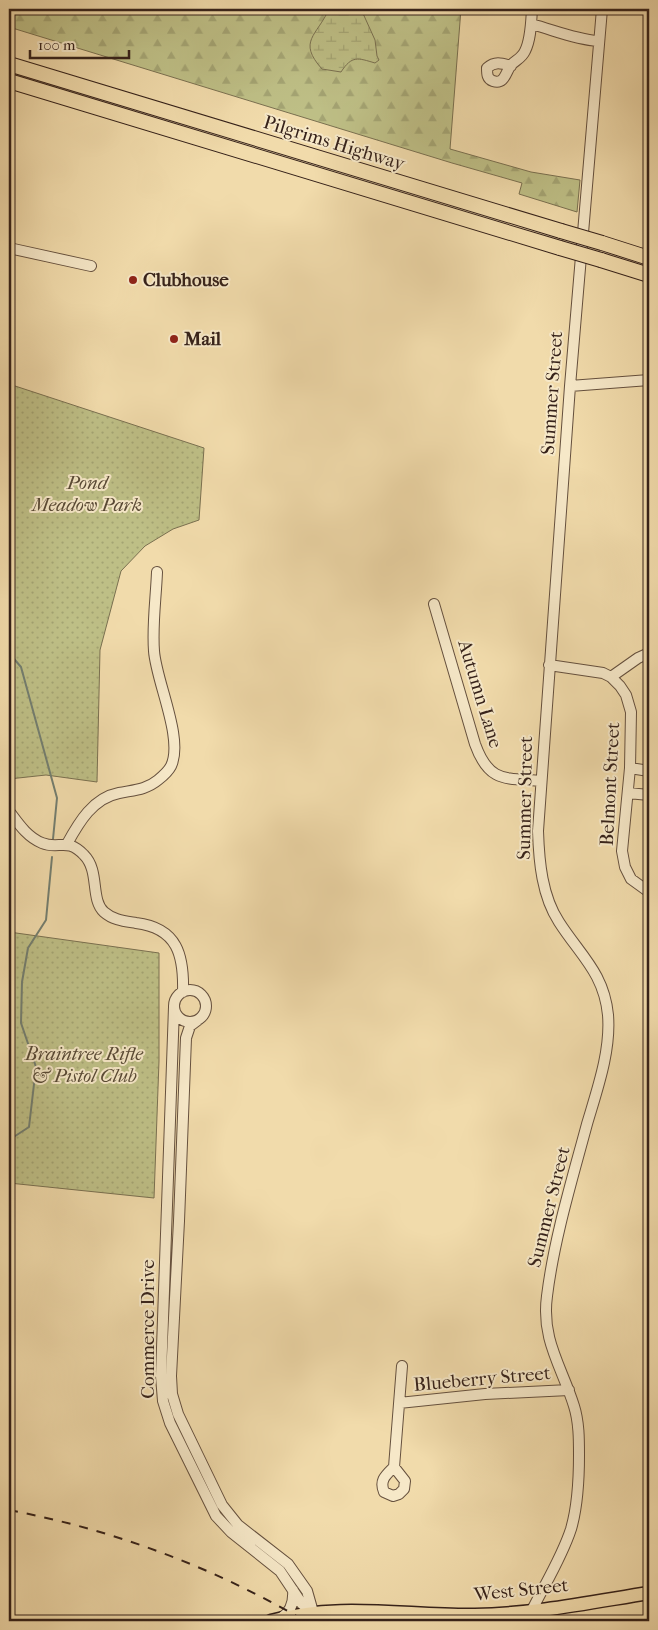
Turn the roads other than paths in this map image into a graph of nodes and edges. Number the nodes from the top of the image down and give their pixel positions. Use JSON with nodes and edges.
{"nodes":[{"id":1,"x":532,"y":9,"type":"edge"},
{"id":2,"x":602,"y":9,"type":"edge"},
{"id":3,"x":531,"y":24,"type":"junction"},
{"id":4,"x":598,"y":41,"type":"junction"},
{"id":5,"x":9,"y":64,"type":"edge"},
{"id":6,"x":511,"y":66,"type":"dead end"},
{"id":7,"x":9,"y":80,"type":"edge"},
{"id":8,"x":9,"y":248,"type":"edge"},
{"id":9,"x":9,"y":255,"type":"edge"},
{"id":10,"x":649,"y":258,"type":"edge"},
{"id":11,"x":649,"y":275,"type":"edge"},
{"id":12,"x":649,"y":380,"type":"edge"},
{"id":13,"x":570,"y":386,"type":"junction"},
{"id":14,"x":158,"y":572,"type":"dead end"},
{"id":15,"x":434,"y":604,"type":"dead end"},
{"id":16,"x":649,"y":653,"type":"edge"},
{"id":17,"x":549,"y":665,"type":"junction"},
{"id":18,"x":611,"y":677,"type":"junction"},
{"id":19,"x":630,"y":768,"type":"junction"},
{"id":20,"x":649,"y":771,"type":"edge"},
{"id":21,"x":541,"y":781,"type":"junction"},
{"id":22,"x":628,"y":793,"type":"junction"},
{"id":23,"x":649,"y":794,"type":"edge"},
{"id":24,"x":9,"y":811,"type":"edge"},
{"id":25,"x":67,"y":844,"type":"junction"},
{"id":26,"x":649,"y":892,"type":"edge"},
{"id":27,"x":183,"y":992,"type":"junction"},
{"id":28,"x":174,"y":1008,"type":"junction"},
{"id":29,"x":198,"y":1020,"type":"junction"},
{"id":30,"x":402,"y":1366,"type":"dead end"},
{"id":31,"x":569,"y":1390,"type":"junction"},
{"id":32,"x":399,"y":1403,"type":"junction"},
{"id":33,"x":187,"y":1447,"type":"junction"},
{"id":34,"x":394,"y":1467,"type":"dead end"},
{"id":35,"x":280,"y":1564,"type":"junction"},
{"id":36,"x":292,"y":1587,"type":"junction"},
{"id":37,"x":649,"y":1593,"type":"edge"},
{"id":38,"x":532,"y":1610,"type":"junction"},
{"id":39,"x":313,"y":1612,"type":"junction"},
{"id":40,"x":276,"y":1620,"type":"edge"}],
"edges":[{"from":1,"to":3,"type":"street"},
{"from":2,"to":4,"type":"street","name":"Summer Street"},
{"from":3,"to":4,"type":"street"},
{"from":3,"to":6,"type":"street"},
{"from":4,"to":13,"type":"street","name":"Summer Street"},
{"from":5,"to":10,"type":"highway","name":"Pilgrims Highway","bridge":true},
{"from":7,"to":11,"type":"highway","name":"Pilgrims Highway","bridge":true},
{"from":8,"to":9,"type":"street"},
{"from":12,"to":13,"type":"street"},
{"from":13,"to":17,"type":"street","name":"Summer Street"},
{"from":14,"to":25,"type":"street"},
{"from":15,"to":21,"type":"street","name":"Autumn Lane"},
{"from":16,"to":18,"type":"street"},
{"from":17,"to":18,"type":"street"},
{"from":17,"to":21,"type":"street","name":"Summer Street"},
{"from":18,"to":19,"type":"street","name":"Belmont Street"},
{"from":19,"to":20,"type":"street"},
{"from":19,"to":22,"type":"street","name":"Belmont Street"},
{"from":21,"to":31,"type":"street","name":"Summer Street"},
{"from":22,"to":23,"type":"street"},
{"from":22,"to":26,"type":"street","name":"Belmont Street"},
{"from":24,"to":25,"type":"street"},
{"from":25,"to":27,"type":"street"},
{"from":27,"to":28,"type":"street"},
{"from":27,"to":29,"type":"street"},
{"from":28,"to":29,"type":"street"},
{"from":28,"to":33,"type":"street","name":"Commerce Drive"},
{"from":29,"to":33,"type":"street","name":"Commerce Drive"},
{"from":30,"to":32,"type":"street"},
{"from":31,"to":32,"type":"street","name":"Blueberry Street"},
{"from":31,"to":38,"type":"street","name":"Summer Street"},
{"from":32,"to":34,"type":"street"},
{"from":33,"to":35,"type":"street","name":"Commerce Drive"},
{"from":35,"to":36,"type":"street","name":"Commerce Drive"},
{"from":35,"to":39,"type":"street","name":"Commerce Drive"},
{"from":36,"to":39,"type":"street","name":"Commerce Drive"},
{"from":36,"to":40,"type":"street"},
{"from":37,"to":38,"type":"main road","name":"West Street"},
{"from":38,"to":39,"type":"main road","name":"West Street"},
{"from":39,"to":40,"type":"main road","name":"West Street"}]}
